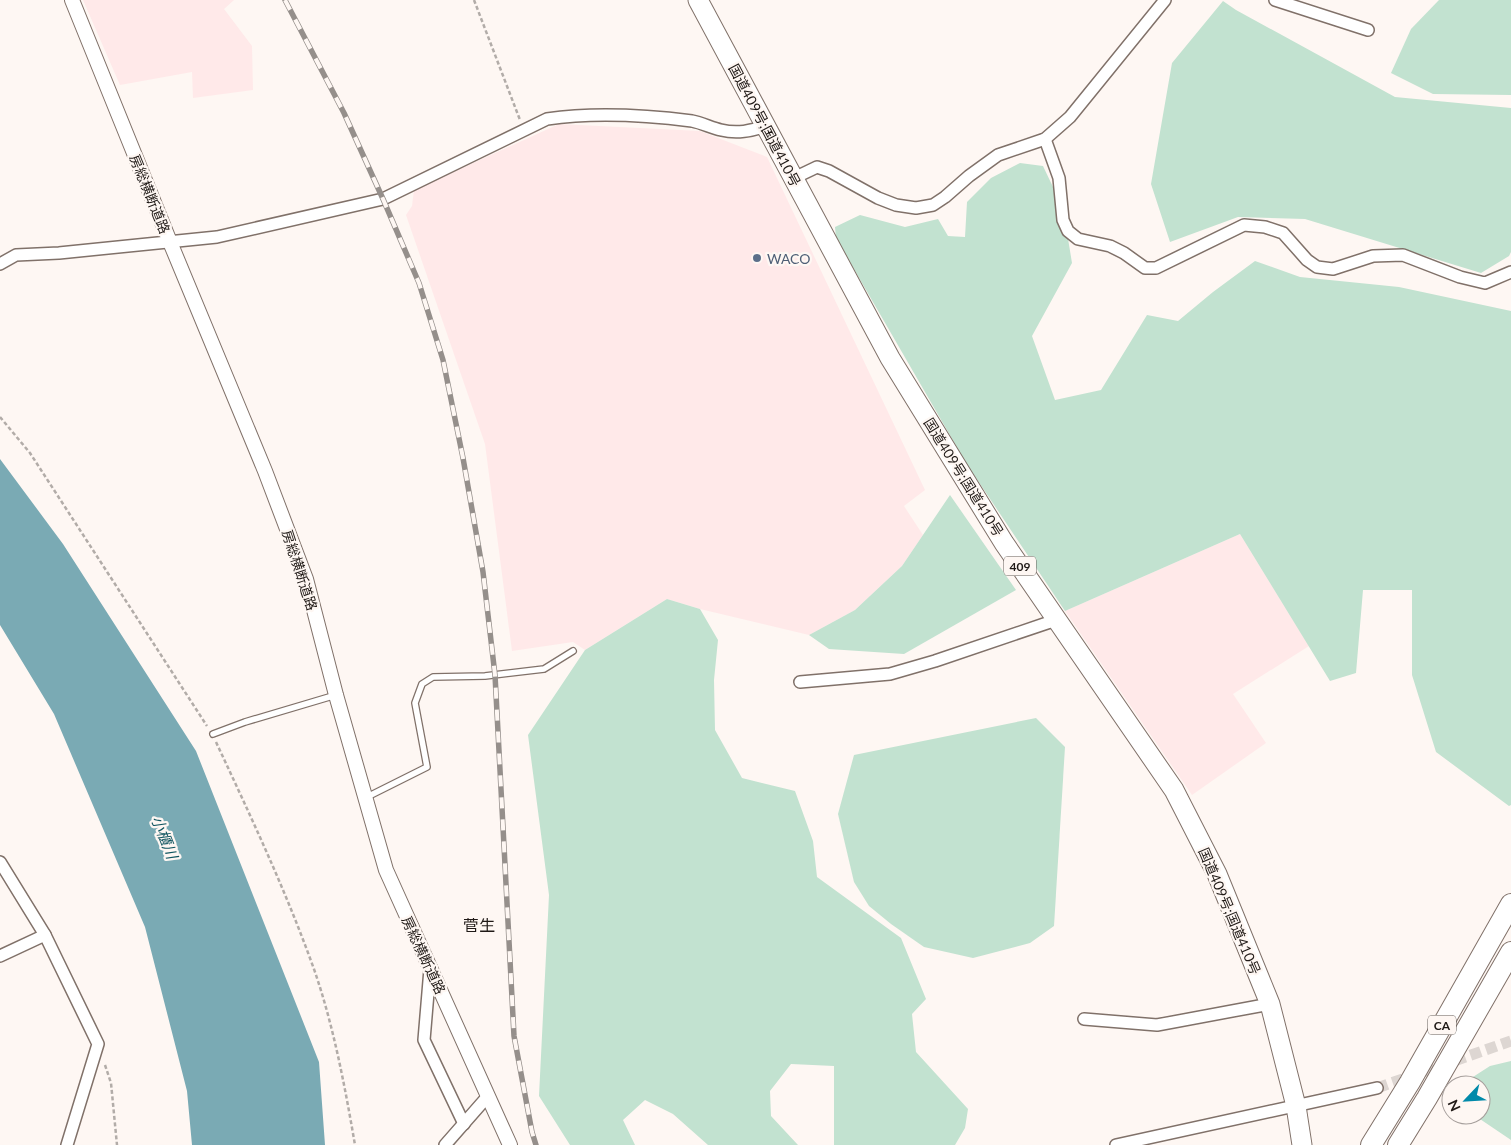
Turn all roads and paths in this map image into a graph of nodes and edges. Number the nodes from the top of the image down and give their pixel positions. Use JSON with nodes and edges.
{"nodes":[{"id":1,"x":72,"y":0,"type":"edge"},
{"id":2,"x":474,"y":0,"type":"edge"},
{"id":3,"x":698,"y":0,"type":"edge"},
{"id":4,"x":1165,"y":0,"type":"edge"},
{"id":5,"x":1276,"y":0,"type":"edge"},
{"id":6,"x":1368,"y":30,"type":"dead end"},
{"id":7,"x":766,"y":126,"type":"junction"},
{"id":8,"x":524,"y":131,"type":"junction"},
{"id":9,"x":1045,"y":139,"type":"junction"},
{"id":10,"x":794,"y":178,"type":"junction"},
{"id":11,"x":170,"y":242,"type":"junction"},
{"id":12,"x":0,"y":264,"type":"edge"},
{"id":13,"x":1511,"y":272,"type":"edge"},
{"id":14,"x":0,"y":417,"type":"edge"},
{"id":15,"x":1056,"y":620,"type":"junction"},
{"id":16,"x":573,"y":651,"type":"dead end"},
{"id":17,"x":800,"y":682,"type":"dead end"},
{"id":18,"x":336,"y":695,"type":"junction"},
{"id":19,"x":213,"y":734,"type":"junction"},
{"id":20,"x":365,"y":798,"type":"junction"},
{"id":21,"x":0,"y":862,"type":"edge"},
{"id":22,"x":1511,"y":904,"type":"edge"},
{"id":23,"x":45,"y":935,"type":"junction"},
{"id":24,"x":1511,"y":952,"type":"edge"},
{"id":25,"x":0,"y":956,"type":"edge"},
{"id":26,"x":430,"y":969,"type":"junction"},
{"id":27,"x":1270,"y":1004,"type":"junction"},
{"id":28,"x":1084,"y":1019,"type":"dead end"},
{"id":29,"x":98,"y":1044,"type":"junction"},
{"id":30,"x":1377,"y":1088,"type":"tunnel mouth"},
{"id":31,"x":488,"y":1096,"type":"junction"},
{"id":32,"x":1296,"y":1106,"type":"junction"},
{"id":33,"x":464,"y":1124,"type":"junction"},
{"id":34,"x":67,"y":1145,"type":"edge"},
{"id":35,"x":117,"y":1145,"type":"edge"},
{"id":36,"x":355,"y":1145,"type":"edge"},
{"id":37,"x":445,"y":1145,"type":"edge"},
{"id":38,"x":510,"y":1145,"type":"edge"},
{"id":39,"x":1116,"y":1145,"type":"edge"},
{"id":40,"x":1302,"y":1145,"type":"edge"},
{"id":41,"x":1371,"y":1145,"type":"edge"},
{"id":42,"x":1398,"y":1145,"type":"edge"}],
"edges":[{"from":1,"to":11,"type":"street","name":"房総横断道路"},
{"from":2,"to":8,"type":"path"},
{"from":3,"to":7,"type":"highway","name":"国道409号;国道410号","number":"409"},
{"from":4,"to":9,"type":"street"},
{"from":5,"to":6,"type":"street"},
{"from":7,"to":8,"type":"street"},
{"from":7,"to":10,"type":"highway","name":"国道409号;国道410号","number":"409"},
{"from":8,"to":11,"type":"street"},
{"from":9,"to":10,"type":"street"},
{"from":9,"to":13,"type":"street"},
{"from":10,"to":15,"type":"highway","name":"国道409号;国道410号","number":"409"},
{"from":11,"to":12,"type":"street"},
{"from":11,"to":18,"type":"street","name":"房総横断道路"},
{"from":14,"to":19,"type":"path"},
{"from":15,"to":17,"type":"street"},
{"from":15,"to":27,"type":"highway","name":"国道409号;国道410号","number":"409"},
{"from":16,"to":20,"type":"lane"},
{"from":18,"to":19,"type":"lane"},
{"from":18,"to":20,"type":"street","name":"房総横断道路"},
{"from":19,"to":36,"type":"path"},
{"from":20,"to":26,"type":"street","name":"房総横断道路"},
{"from":21,"to":23,"type":"street"},
{"from":22,"to":41,"type":"highway","number":"CA"},
{"from":23,"to":25,"type":"street"},
{"from":23,"to":29,"type":"street"},
{"from":24,"to":42,"type":"highway","number":"CA"},
{"from":26,"to":31,"type":"street","name":"房総横断道路"},
{"from":26,"to":33,"type":"street"},
{"from":27,"to":28,"type":"street"},
{"from":27,"to":32,"type":"highway","name":"国道409号;国道410号","number":"409"},
{"from":29,"to":34,"type":"street"},
{"from":29,"to":35,"type":"path"},
{"from":30,"to":32,"type":"street"},
{"from":31,"to":33,"type":"street"},
{"from":31,"to":38,"type":"street","name":"房総横断道路"},
{"from":32,"to":39,"type":"street"},
{"from":32,"to":40,"type":"highway","name":"国道409号;国道410号","number":"409"},
{"from":33,"to":37,"type":"street"}]}
